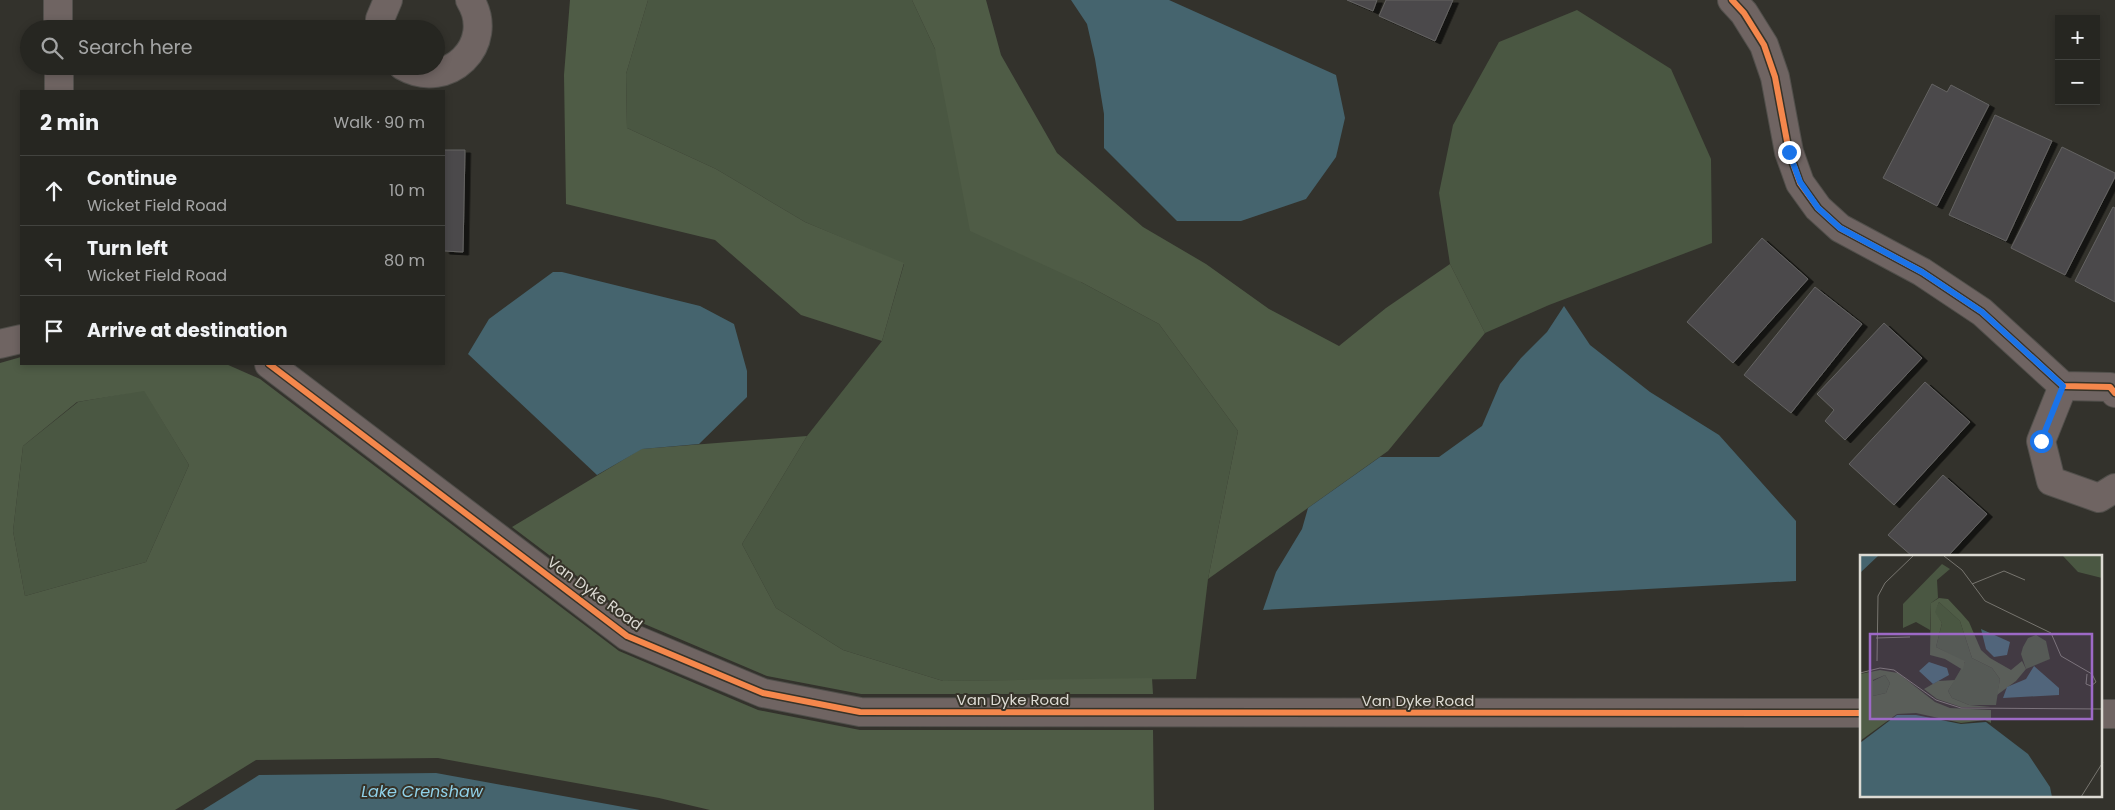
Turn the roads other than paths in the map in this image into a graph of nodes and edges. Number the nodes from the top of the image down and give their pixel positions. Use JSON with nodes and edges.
{"nodes":[{"id":1,"x":58,"y":0,"type":"edge"},
{"id":2,"x":388,"y":0,"type":"edge"},
{"id":3,"x":470,"y":0,"type":"edge"},
{"id":4,"x":1732,"y":0,"type":"edge"},
{"id":5,"x":58,"y":20,"type":"edge"},
{"id":6,"x":380,"y":20,"type":"edge"},
{"id":7,"x":445,"y":72,"type":"edge"},
{"id":8,"x":59,"y":75,"type":"edge"},
{"id":9,"x":59,"y":90,"type":"edge"},
{"id":10,"x":20,"y":339,"type":"edge"},
{"id":11,"x":0,"y":344,"type":"edge"},
{"id":12,"x":270,"y":365,"type":"edge"},
{"id":13,"x":2063,"y":386,"type":"junction"},
{"id":14,"x":2115,"y":393,"type":"edge"},
{"id":15,"x":2115,"y":488,"type":"edge"},
{"id":16,"x":1860,"y":714,"type":"edge"},
{"id":17,"x":2102,"y":714,"type":"edge"},
{"id":18,"x":2115,"y":714,"type":"edge"}],
"edges":[{"from":1,"to":5,"type":"street"},
{"from":2,"to":6,"type":"street"},
{"from":3,"to":7,"type":"street"},
{"from":4,"to":13,"type":"street"},
{"from":8,"to":9,"type":"street"},
{"from":10,"to":11,"type":"street"},
{"from":12,"to":16,"type":"street","name":"Van Dyke Road"},
{"from":13,"to":14,"type":"street"},
{"from":13,"to":15,"type":"street"},
{"from":17,"to":18,"type":"street"}]}
